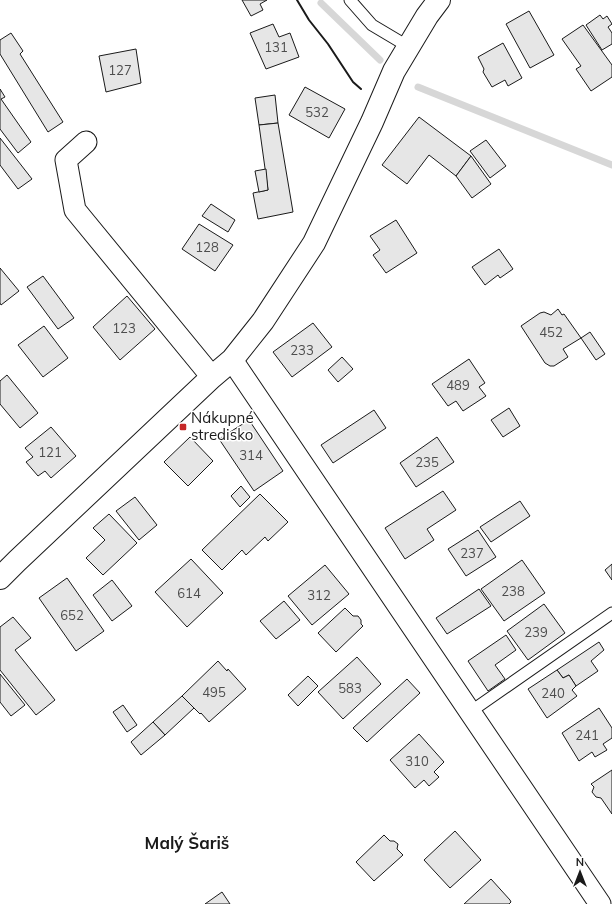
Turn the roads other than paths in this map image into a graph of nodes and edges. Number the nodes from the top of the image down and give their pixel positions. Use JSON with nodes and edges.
{"nodes":[{"id":1,"x":350,"y":0,"type":"edge"},
{"id":2,"x":439,"y":0,"type":"edge"},
{"id":3,"x":409,"y":46,"type":"junction"},
{"id":4,"x":86,"y":142,"type":"dead end"},
{"id":5,"x":232,"y":360,"type":"junction"},
{"id":6,"x":212,"y":377,"type":"junction"},
{"id":7,"x":0,"y":578,"type":"edge"},
{"id":8,"x":612,"y":613,"type":"edge"},
{"id":9,"x":470,"y":712,"type":"junction"},
{"id":10,"x":600,"y":904,"type":"edge"}],
"edges":[{"from":1,"to":3,"type":"lane"},
{"from":2,"to":3,"type":"street"},
{"from":3,"to":5,"type":"street"},
{"from":4,"to":6,"type":"street"},
{"from":5,"to":6,"type":"street"},
{"from":5,"to":9,"type":"street"},
{"from":6,"to":7,"type":"street"},
{"from":8,"to":9,"type":"lane"},
{"from":9,"to":10,"type":"street"}]}
